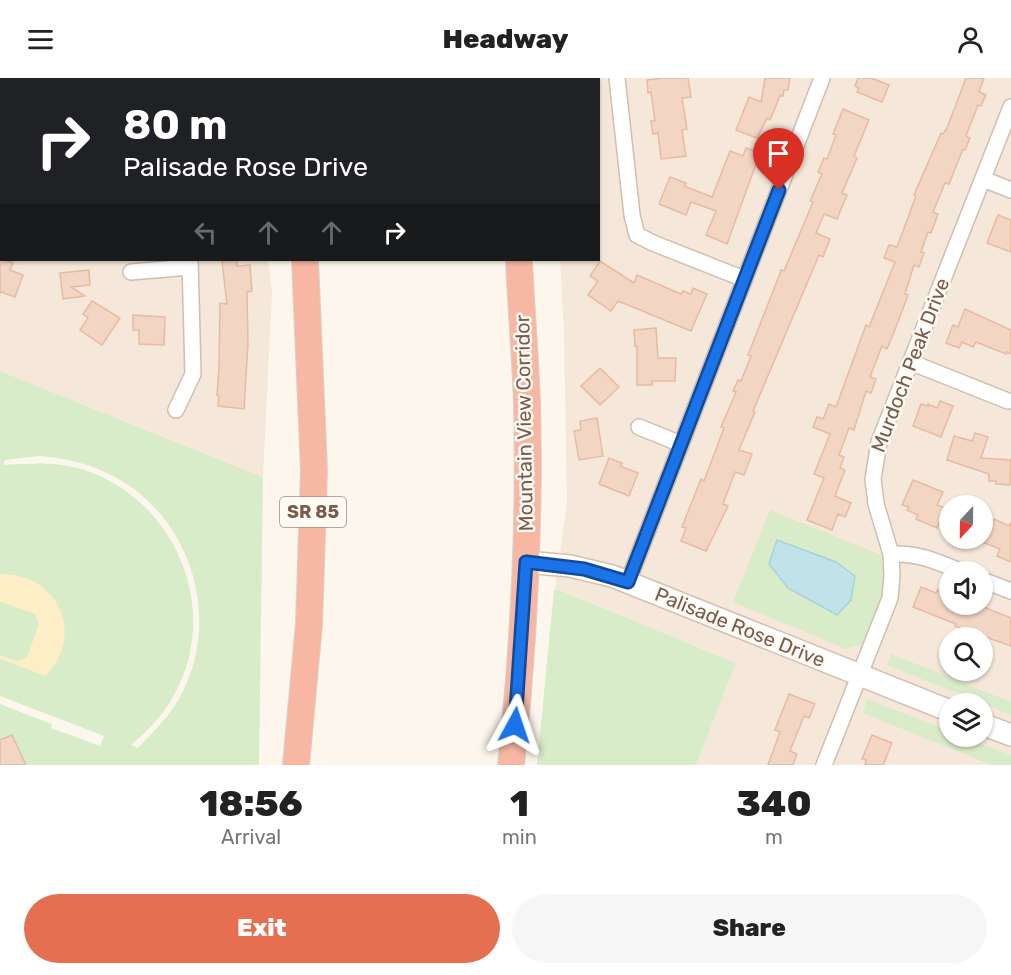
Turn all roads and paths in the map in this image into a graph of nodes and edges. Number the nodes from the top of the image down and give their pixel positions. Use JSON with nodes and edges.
{"nodes":[{"id":1,"x":617,"y":78,"type":"edge"},
{"id":2,"x":822,"y":78,"type":"edge"},
{"id":3,"x":1011,"y":107,"type":"edge"},
{"id":4,"x":982,"y":179,"type":"junction"},
{"id":5,"x":1011,"y":190,"type":"edge"},
{"id":6,"x":305,"y":261,"type":"edge"},
{"id":7,"x":519,"y":261,"type":"edge"},
{"id":8,"x":190,"y":263,"type":"edge"},
{"id":9,"x":131,"y":272,"type":"dead end"},
{"id":10,"x":744,"y":279,"type":"junction"},
{"id":11,"x":910,"y":362,"type":"junction"},
{"id":12,"x":1008,"y":401,"type":"dead end"},
{"id":13,"x":176,"y":410,"type":"dead end"},
{"id":14,"x":639,"y":427,"type":"dead end"},
{"id":15,"x":681,"y":444,"type":"junction"},
{"id":16,"x":891,"y":554,"type":"junction"},
{"id":17,"x":526,"y":562,"type":"junction"},
{"id":18,"x":939,"y":563,"type":"edge"},
{"id":19,"x":628,"y":582,"type":"junction"},
{"id":20,"x":993,"y":584,"type":"edge"},
{"id":21,"x":1011,"y":591,"type":"edge"},
{"id":22,"x":861,"y":675,"type":"junction"},
{"id":23,"x":939,"y":707,"type":"edge"},
{"id":24,"x":993,"y":728,"type":"edge"},
{"id":25,"x":1011,"y":735,"type":"edge"},
{"id":26,"x":296,"y":765,"type":"edge"},
{"id":27,"x":511,"y":765,"type":"edge"},
{"id":28,"x":824,"y":765,"type":"edge"}],
"edges":[{"from":1,"to":10,"type":"street"},
{"from":2,"to":10,"type":"street"},
{"from":3,"to":4,"type":"street","name":"Murdoch Peak Drive"},
{"from":4,"to":5,"type":"street"},
{"from":4,"to":11,"type":"street","name":"Murdoch Peak Drive"},
{"from":6,"to":26,"type":"highway","number":"SR 85"},
{"from":7,"to":17,"type":"highway","name":"Mountain View Corridor"},
{"from":8,"to":9,"type":"street"},
{"from":8,"to":13,"type":"street"},
{"from":10,"to":15,"type":"street"},
{"from":11,"to":12,"type":"street"},
{"from":11,"to":16,"type":"street","name":"Murdoch Peak Drive"},
{"from":14,"to":15,"type":"street"},
{"from":15,"to":19,"type":"street"},
{"from":16,"to":18,"type":"street"},
{"from":16,"to":22,"type":"street","name":"Murdoch Peak Drive"},
{"from":17,"to":19,"type":"street","name":"Palisade Rose Drive"},
{"from":17,"to":27,"type":"highway","name":"Mountain View Corridor"},
{"from":19,"to":22,"type":"street","name":"Palisade Rose Drive"},
{"from":20,"to":21,"type":"street"},
{"from":22,"to":23,"type":"street","name":"Palisade Rose Drive"},
{"from":22,"to":28,"type":"street","name":"Murdoch Peak Drive"},
{"from":24,"to":25,"type":"street"}]}
